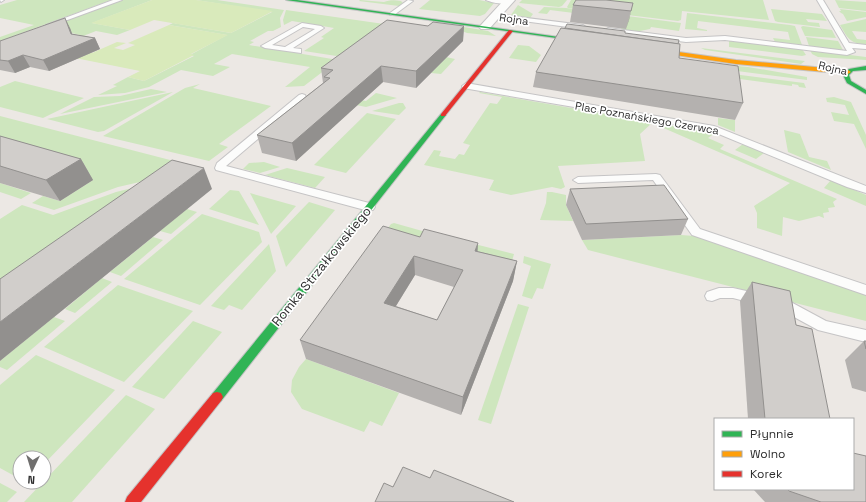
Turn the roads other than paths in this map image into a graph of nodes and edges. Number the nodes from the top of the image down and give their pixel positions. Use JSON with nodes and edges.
{"nodes":[{"id":1,"x":119,"y":0,"type":"edge"},
{"id":2,"x":288,"y":0,"type":"edge"},
{"id":3,"x":489,"y":0,"type":"edge"},
{"id":4,"x":820,"y":0,"type":"edge"},
{"id":5,"x":410,"y":1,"type":"dead end"},
{"id":6,"x":509,"y":1,"type":"edge"},
{"id":7,"x":392,"y":14,"type":"junction"},
{"id":8,"x":495,"y":16,"type":"junction"},
{"id":9,"x":45,"y":26,"type":"edge"},
{"id":10,"x":485,"y":27,"type":"junction"},
{"id":11,"x":510,"y":31,"type":"junction"},
{"id":12,"x":595,"y":42,"type":"edge"},
{"id":13,"x":847,"y":45,"type":"junction"},
{"id":14,"x":866,"y":47,"type":"edge"},
{"id":15,"x":639,"y":48,"type":"edge"},
{"id":16,"x":286,"y":49,"type":"junction"},
{"id":17,"x":298,"y":51,"type":"dead end"},
{"id":18,"x":736,"y":62,"type":"junction"},
{"id":19,"x":866,"y":68,"type":"edge"},
{"id":20,"x":848,"y":72,"type":"junction"},
{"id":21,"x":830,"y":80,"type":"dead end"},
{"id":22,"x":840,"y":82,"type":"dead end"},
{"id":23,"x":853,"y":85,"type":"junction"},
{"id":24,"x":466,"y":86,"type":"junction"},
{"id":25,"x":866,"y":92,"type":"edge"},
{"id":26,"x":302,"y":98,"type":"edge"},
{"id":27,"x":578,"y":180,"type":"dead end"},
{"id":28,"x":866,"y":190,"type":"edge"},
{"id":29,"x":369,"y":206,"type":"junction"},
{"id":30,"x":866,"y":290,"type":"edge"},
{"id":31,"x":712,"y":296,"type":"dead end"},
{"id":32,"x":866,"y":336,"type":"edge"},
{"id":33,"x":132,"y":502,"type":"edge"}],
"edges":[{"from":1,"to":9,"type":"lane"},
{"from":2,"to":7,"type":"street","name":"Rojna"},
{"from":3,"to":6,"type":"lane"},
{"from":4,"to":13,"type":"lane"},
{"from":5,"to":7,"type":"lane"},
{"from":6,"to":8,"type":"street"},
{"from":7,"to":10,"type":"street","name":"Rojna"},
{"from":8,"to":10,"type":"street"},
{"from":8,"to":13,"type":"lane"},
{"from":10,"to":11,"type":"street","name":"Rojna"},
{"from":11,"to":12,"type":"street","name":"Rojna"},
{"from":11,"to":24,"type":"street","name":"Romka Strzałkowskiego"},
{"from":13,"to":14,"type":"lane"},
{"from":15,"to":18,"type":"street","name":"Rojna"},
{"from":16,"to":16,"type":"lane"},
{"from":16,"to":17,"type":"lane"},
{"from":18,"to":20,"type":"street","name":"Rojna"},
{"from":18,"to":21,"type":"street","name":"Rojna"},
{"from":19,"to":20,"type":"street","name":"Rojna"},
{"from":20,"to":23,"type":"street"},
{"from":22,"to":23,"type":"street","name":"Rojna"},
{"from":23,"to":25,"type":"street","name":"Rojna"},
{"from":24,"to":28,"type":"lane","name":"Plac Poznańskiego Czerwca"},
{"from":24,"to":29,"type":"street","name":"Romka Strzałkowskiego"},
{"from":26,"to":29,"type":"lane"},
{"from":27,"to":30,"type":"lane"},
{"from":29,"to":33,"type":"street","name":"Romka Strzałkowskiego"},
{"from":31,"to":32,"type":"lane"}]}
